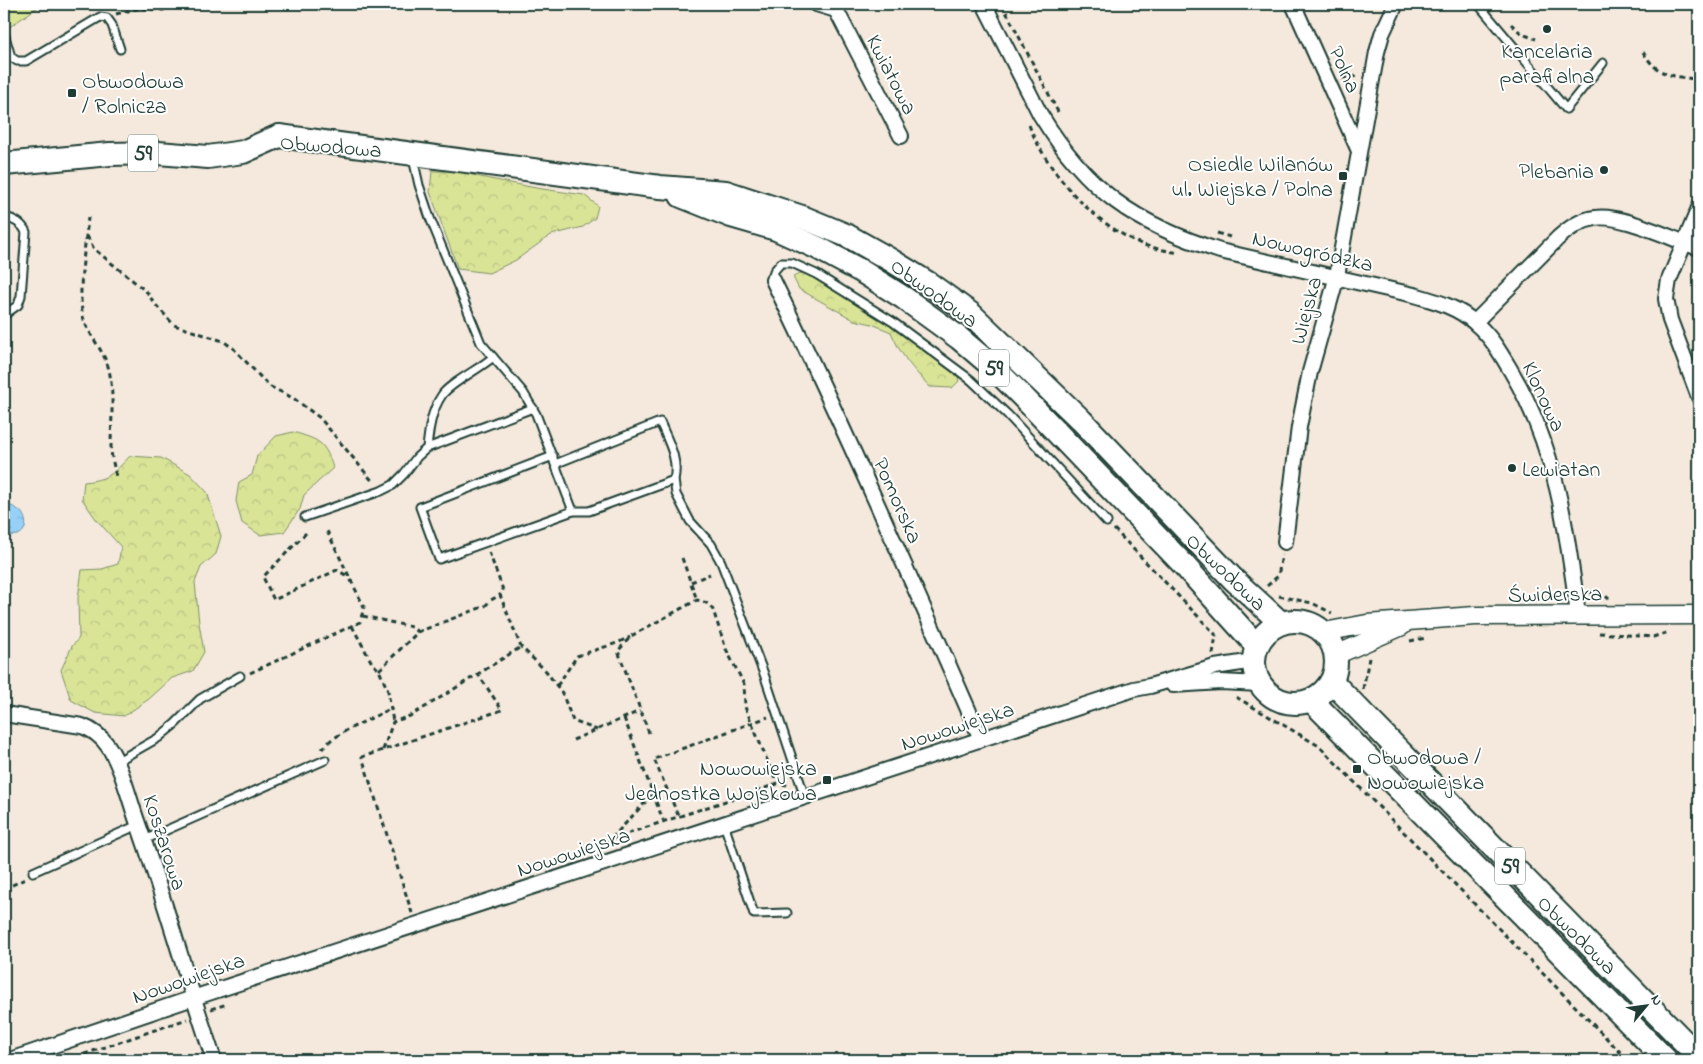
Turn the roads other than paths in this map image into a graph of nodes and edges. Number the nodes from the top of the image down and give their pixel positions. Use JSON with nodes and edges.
{"nodes":[{"id":1,"x":816,"y":4,"type":"edge"},
{"id":2,"x":984,"y":4,"type":"edge"},
{"id":3,"x":1293,"y":4,"type":"edge"},
{"id":4,"x":1396,"y":4,"type":"edge"},
{"id":5,"x":1478,"y":4,"type":"edge"},
{"id":6,"x":835,"y":7,"type":"edge"},
{"id":7,"x":4,"y":33,"type":"edge"},
{"id":8,"x":120,"y":48,"type":"dead end"},
{"id":9,"x":1603,"y":63,"type":"dead end"},
{"id":10,"x":901,"y":136,"type":"dead end"},
{"id":11,"x":1359,"y":152,"type":"junction"},
{"id":12,"x":412,"y":153,"type":"junction"},
{"id":13,"x":4,"y":164,"type":"edge"},
{"id":14,"x":660,"y":187,"type":"junction"},
{"id":15,"x":1699,"y":208,"type":"edge"},
{"id":16,"x":4,"y":217,"type":"edge"},
{"id":17,"x":1685,"y":243,"type":"junction"},
{"id":18,"x":1699,"y":248,"type":"edge"},
{"id":19,"x":1337,"y":276,"type":"junction"},
{"id":20,"x":774,"y":280,"type":"joint"},
{"id":21,"x":4,"y":315,"type":"edge"},
{"id":22,"x":1475,"y":322,"type":"junction"},
{"id":23,"x":493,"y":357,"type":"junction"},
{"id":24,"x":1696,"y":400,"type":"edge"},
{"id":25,"x":533,"y":408,"type":"junction"},
{"id":26,"x":427,"y":448,"type":"junction"},
{"id":27,"x":554,"y":460,"type":"junction"},
{"id":28,"x":674,"y":480,"type":"junction"},
{"id":29,"x":573,"y":511,"type":"junction"},
{"id":30,"x":305,"y":517,"type":"dead end"},
{"id":31,"x":1106,"y":522,"type":"road end"},
{"id":32,"x":1285,"y":542,"type":"road end"},
{"id":33,"x":1699,"y":614,"type":"edge"},
{"id":34,"x":1578,"y":615,"type":"junction"},
{"id":35,"x":1412,"y":622,"type":"junction"},
{"id":36,"x":1281,"y":623,"type":"junction"},
{"id":37,"x":1328,"y":623,"type":"junction"},
{"id":38,"x":1255,"y":653,"type":"junction"},
{"id":39,"x":1336,"y":655,"type":"junction"},
{"id":40,"x":240,"y":676,"type":"road end"},
{"id":41,"x":1332,"y":682,"type":"junction"},
{"id":42,"x":1260,"y":684,"type":"junction"},
{"id":43,"x":1150,"y":686,"type":"junction"},
{"id":44,"x":1311,"y":700,"type":"junction"},
{"id":45,"x":4,"y":714,"type":"edge"},
{"id":46,"x":982,"y":739,"type":"junction"},
{"id":47,"x":325,"y":760,"type":"dead end"},
{"id":48,"x":116,"y":762,"type":"junction"},
{"id":49,"x":803,"y":792,"type":"junction"},
{"id":50,"x":138,"y":824,"type":"junction"},
{"id":51,"x":724,"y":824,"type":"junction"},
{"id":52,"x":144,"y":840,"type":"junction"},
{"id":53,"x":33,"y":872,"type":"road end"},
{"id":54,"x":787,"y":913,"type":"dead end"},
{"id":55,"x":193,"y":998,"type":"junction"},
{"id":56,"x":1699,"y":1057,"type":"edge"},
{"id":57,"x":10,"y":1060,"type":"edge"},
{"id":58,"x":214,"y":1060,"type":"edge"},
{"id":59,"x":1666,"y":1060,"type":"edge"}],
"edges":[{"from":1,"to":6,"type":"street"},
{"from":2,"to":19,"type":"street","name":"Nowogródzka"},
{"from":3,"to":11,"type":"street","name":"Polna"},
{"from":4,"to":11,"type":"street","name":"Wiejska"},
{"from":5,"to":9,"type":"lane"},
{"from":6,"to":10,"type":"street","name":"Kwiatowa"},
{"from":7,"to":8,"type":"lane"},
{"from":11,"to":19,"type":"street","name":"Wiejska"},
{"from":12,"to":13,"type":"main road","name":"Obwodowa","number":"59"},
{"from":12,"to":14,"type":"main road","name":"Obwodowa","number":"59"},
{"from":12,"to":23,"type":"lane"},
{"from":14,"to":36,"type":"main road","name":"Obwodowa","number":"59"},
{"from":14,"to":38,"type":"main road","name":"Obwodowa","number":"59"},
{"from":15,"to":17,"type":"street"},
{"from":16,"to":21,"type":"lane"},
{"from":17,"to":18,"type":"street"},
{"from":17,"to":22,"type":"street"},
{"from":17,"to":24,"type":"street"},
{"from":19,"to":22,"type":"street","name":"Nowogródzka"},
{"from":19,"to":32,"type":"street","name":"Wiejska"},
{"from":20,"to":31,"type":"lane"},
{"from":20,"to":46,"type":"street","name":"Pomorska"},
{"from":22,"to":34,"type":"street","name":"Klonowa"},
{"from":23,"to":25,"type":"lane"},
{"from":23,"to":26,"type":"lane"},
{"from":25,"to":26,"type":"lane"},
{"from":25,"to":27,"type":"lane"},
{"from":26,"to":30,"type":"lane"},
{"from":27,"to":28,"type":"lane"},
{"from":27,"to":29,"type":"lane"},
{"from":27,"to":29,"type":"lane"},
{"from":28,"to":29,"type":"lane"},
{"from":28,"to":49,"type":"lane"},
{"from":33,"to":34,"type":"street","name":"Świderska"},
{"from":34,"to":35,"type":"street","name":"Świderska"},
{"from":35,"to":37,"type":"street","name":"Świderska"},
{"from":35,"to":39,"type":"street","name":"Świderska"},
{"from":36,"to":37,"type":"main road","name":"Obwodowa"},
{"from":36,"to":38,"type":"main road","name":"Obwodowa"},
{"from":37,"to":39,"type":"main road"},
{"from":38,"to":42,"type":"main road","name":"Obwodowa","number":"59"},
{"from":38,"to":43,"type":"street","name":"Nowowiejska"},
{"from":39,"to":41,"type":"main road"},
{"from":40,"to":48,"type":"lane"},
{"from":41,"to":44,"type":"main road"},
{"from":41,"to":56,"type":"main road","name":"Obwodowa","number":"59"},
{"from":42,"to":43,"type":"street","name":"Nowowiejska"},
{"from":42,"to":44,"type":"main road"},
{"from":43,"to":46,"type":"street","name":"Nowowiejska"},
{"from":44,"to":59,"type":"main road","name":"Obwodowa","number":"59"},
{"from":45,"to":48,"type":"street","name":"Koszarowa"},
{"from":46,"to":49,"type":"street","name":"Nowowiejska"},
{"from":47,"to":52,"type":"lane"},
{"from":48,"to":50,"type":"street","name":"Koszarowa"},
{"from":49,"to":51,"type":"street","name":"Nowowiejska"},
{"from":50,"to":52,"type":"street","name":"Koszarowa"},
{"from":50,"to":53,"type":"lane"},
{"from":51,"to":54,"type":"lane"},
{"from":51,"to":55,"type":"street","name":"Nowowiejska"},
{"from":52,"to":55,"type":"street","name":"Koszarowa"},
{"from":55,"to":57,"type":"street","name":"Nowowiejska"},
{"from":55,"to":58,"type":"street","name":"Koszarowa"}]}
